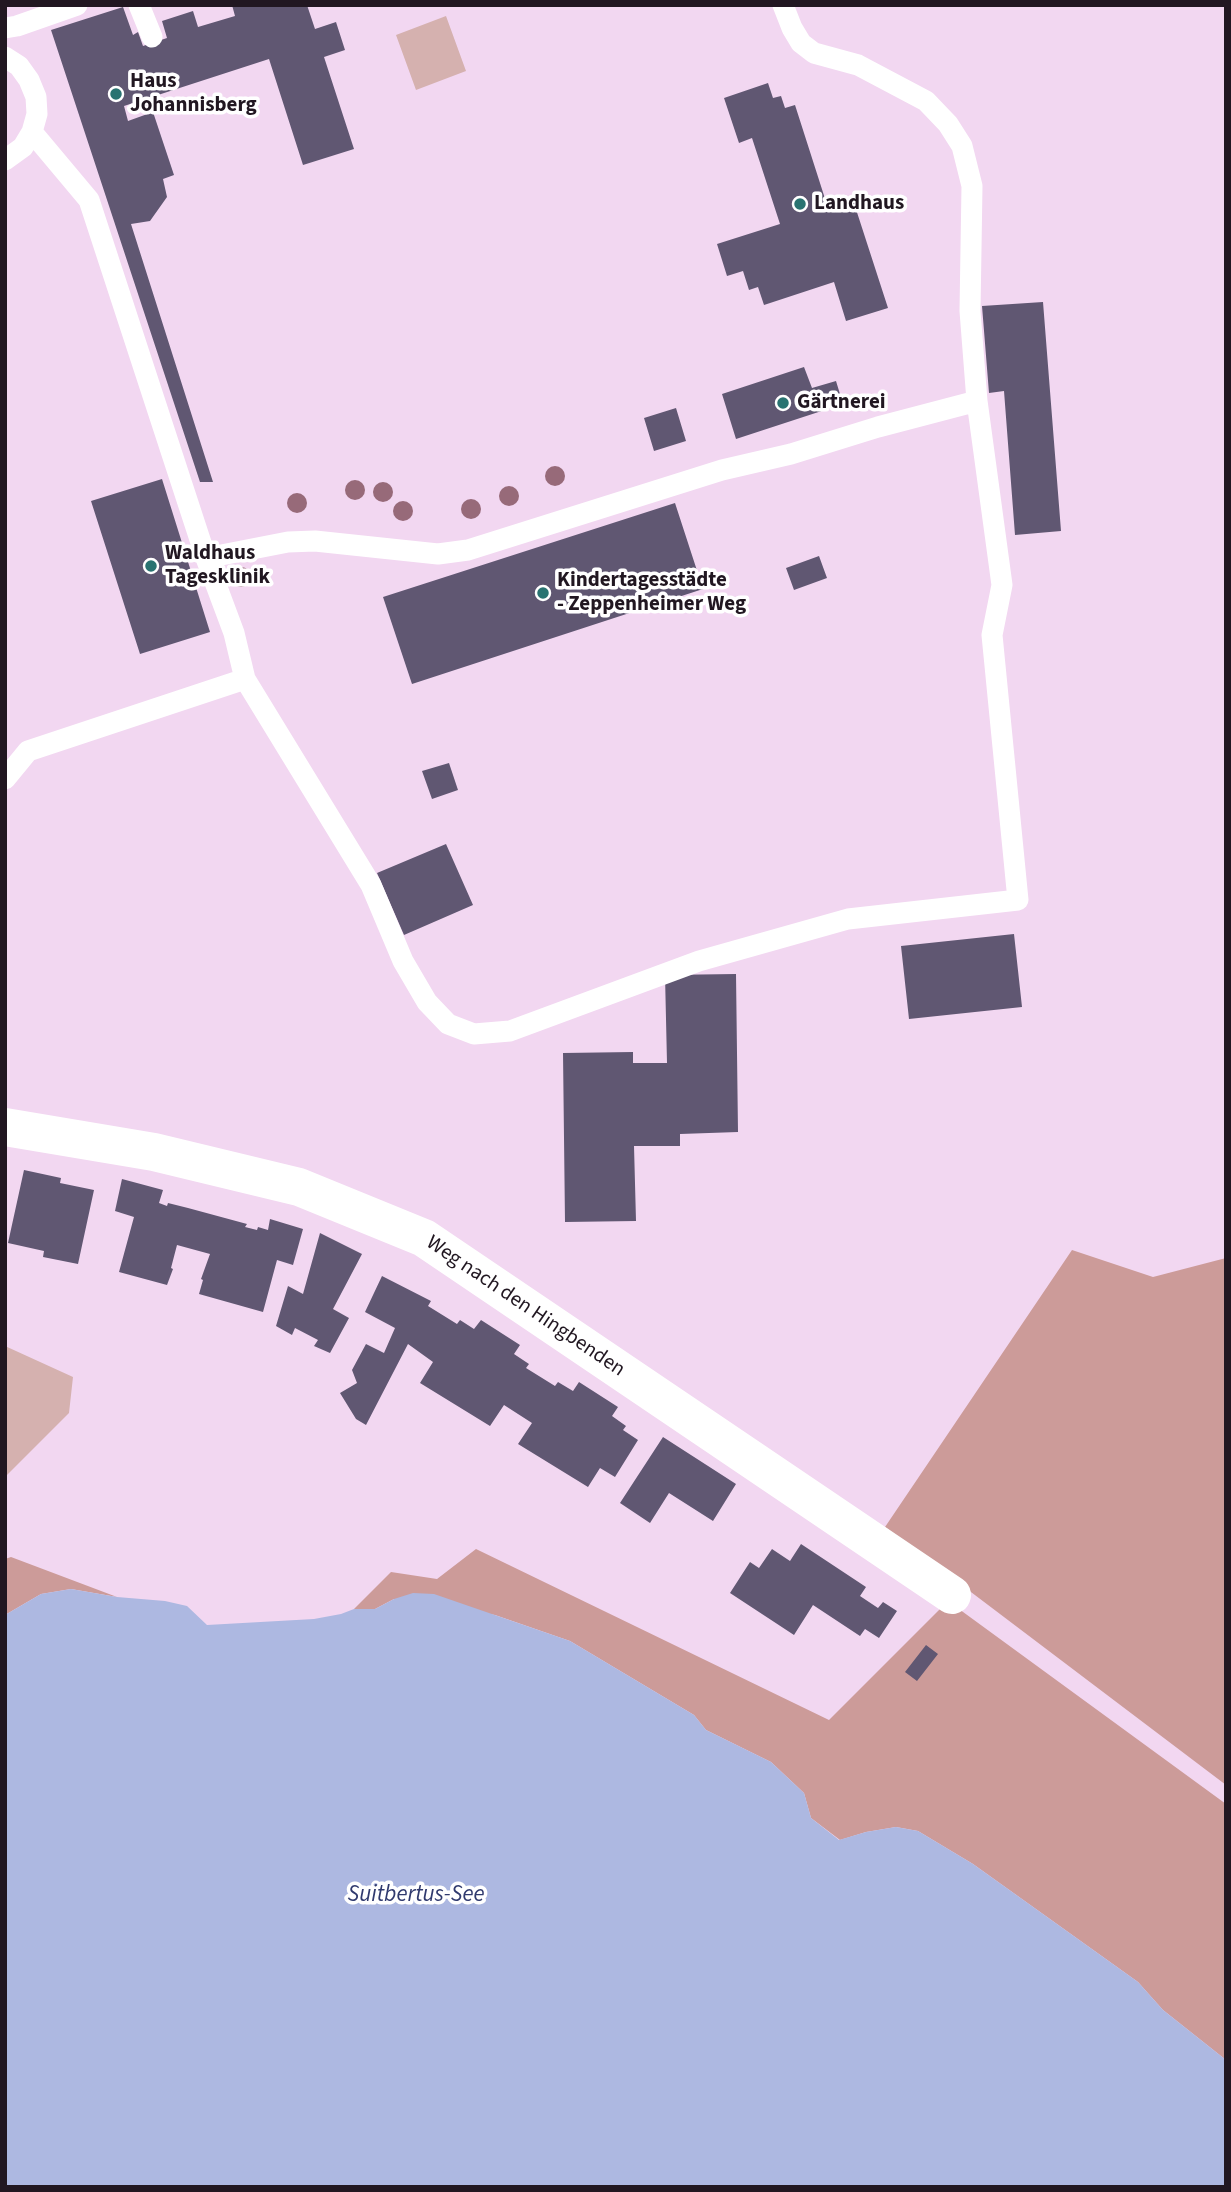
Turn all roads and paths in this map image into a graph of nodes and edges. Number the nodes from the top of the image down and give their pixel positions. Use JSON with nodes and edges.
{"nodes":[{"id":1,"x":77,"y":5,"type":"edge"},
{"id":2,"x":139,"y":5,"type":"edge"},
{"id":3,"x":783,"y":5,"type":"edge"},
{"id":4,"x":5,"y":28,"type":"edge"},
{"id":5,"x":152,"y":37,"type":"dead end"},
{"id":6,"x":5,"y":57,"type":"edge"},
{"id":7,"x":32,"y":132,"type":"junction"},
{"id":8,"x":5,"y":160,"type":"edge"},
{"id":9,"x":977,"y":401,"type":"junction"},
{"id":10,"x":206,"y":558,"type":"junction"},
{"id":11,"x":245,"y":679,"type":"junction"},
{"id":12,"x":5,"y":779,"type":"edge"},
{"id":13,"x":5,"y":1126,"type":"edge"},
{"id":14,"x":952,"y":1595,"type":"dead end"}],
"edges":[{"from":1,"to":4,"type":"lane"},
{"from":2,"to":5,"type":"lane"},
{"from":3,"to":9,"type":"lane"},
{"from":6,"to":7,"type":"lane"},
{"from":7,"to":8,"type":"lane"},
{"from":7,"to":10,"type":"lane"},
{"from":9,"to":10,"type":"lane"},
{"from":9,"to":11,"type":"lane"},
{"from":10,"to":11,"type":"lane"},
{"from":11,"to":12,"type":"lane"},
{"from":13,"to":14,"type":"street","name":"Weg nach den Hingbenden"}]}
